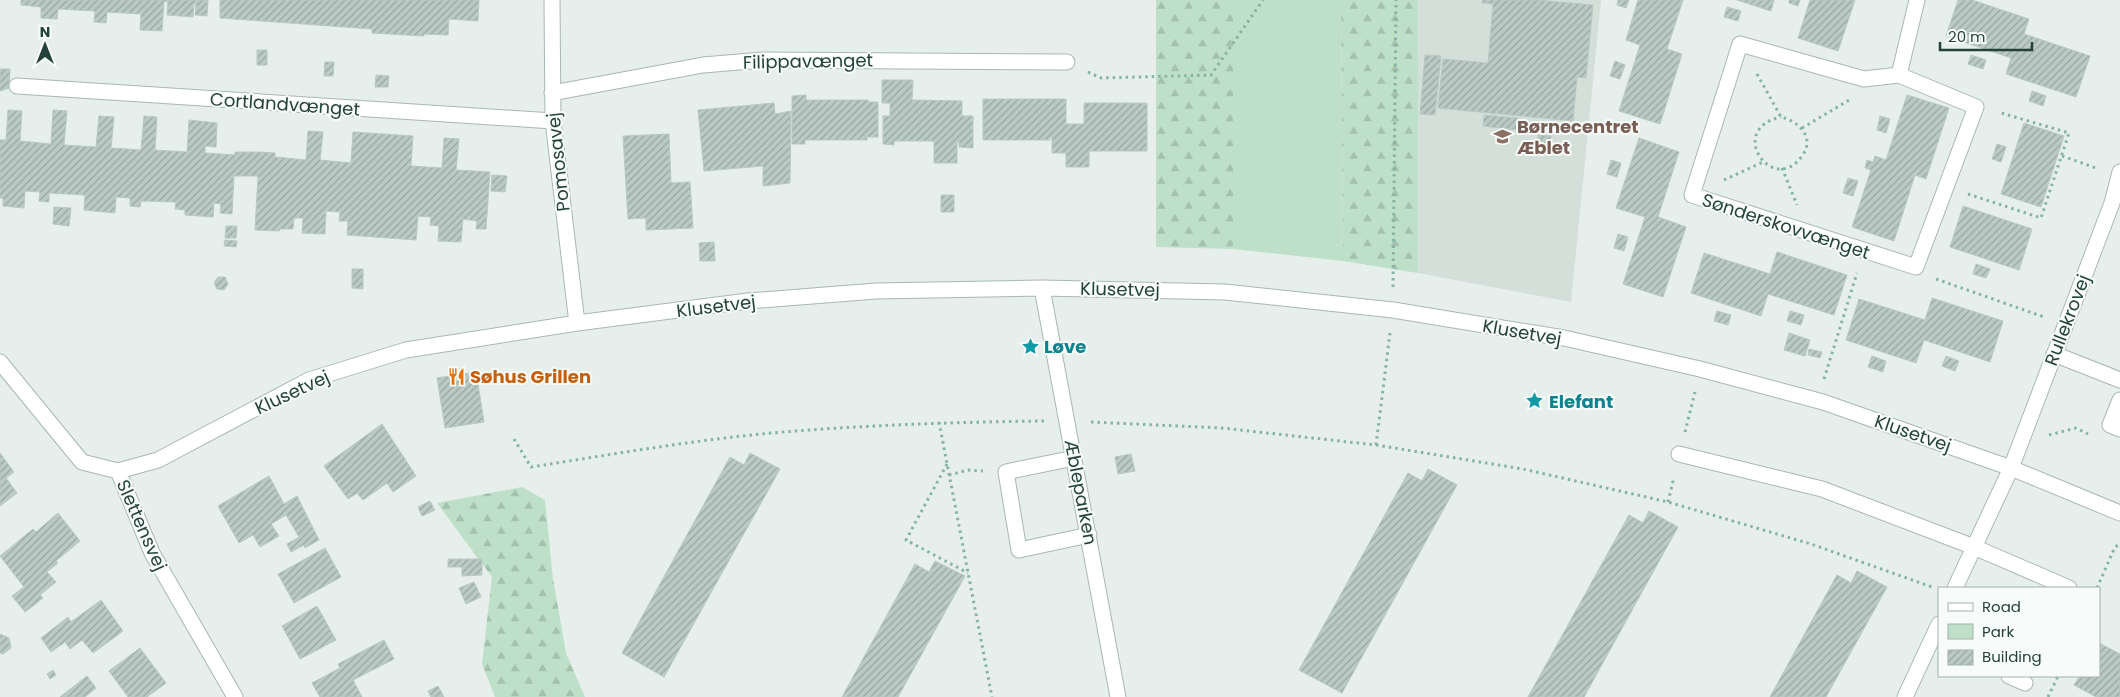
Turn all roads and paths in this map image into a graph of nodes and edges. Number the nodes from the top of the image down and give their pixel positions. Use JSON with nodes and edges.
{"nodes":[{"id":1,"x":552,"y":0,"type":"edge"},
{"id":2,"x":1263,"y":0,"type":"edge"},
{"id":3,"x":1396,"y":0,"type":"edge"},
{"id":4,"x":1917,"y":0,"type":"edge"},
{"id":5,"x":1740,"y":44,"type":"junction"},
{"id":6,"x":1067,"y":62,"type":"joint"},
{"id":7,"x":1898,"y":75,"type":"junction"},
{"id":8,"x":1872,"y":78,"type":"junction"},
{"id":9,"x":17,"y":86,"type":"dead end"},
{"id":10,"x":552,"y":93,"type":"junction"},
{"id":11,"x":1976,"y":107,"type":"junction"},
{"id":12,"x":1781,"y":117,"type":"junction"},
{"id":13,"x":553,"y":121,"type":"junction"},
{"id":14,"x":1802,"y":128,"type":"junction"},
{"id":15,"x":2062,"y":156,"type":"junction"},
{"id":16,"x":1763,"y":162,"type":"junction"},
{"id":17,"x":1782,"y":168,"type":"junction"},
{"id":18,"x":2120,"y":174,"type":"edge"},
{"id":19,"x":1946,"y":187,"type":"junction"},
{"id":20,"x":1692,"y":195,"type":"junction"},
{"id":21,"x":2116,"y":204,"type":"edge"},
{"id":22,"x":1809,"y":233,"type":"junction"},
{"id":23,"x":1864,"y":251,"type":"junction"},
{"id":24,"x":1916,"y":267,"type":"junction"},
{"id":25,"x":1042,"y":288,"type":"junction"},
{"id":26,"x":1393,"y":310,"type":"junction"},
{"id":27,"x":577,"y":323,"type":"junction"},
{"id":28,"x":2066,"y":324,"type":"junction"},
{"id":29,"x":2054,"y":354,"type":"junction"},
{"id":30,"x":0,"y":362,"type":"edge"},
{"id":31,"x":2120,"y":380,"type":"edge"},
{"id":32,"x":1817,"y":400,"type":"junction"},
{"id":33,"x":2120,"y":400,"type":"edge"},
{"id":34,"x":1067,"y":421,"type":"junction"},
{"id":35,"x":939,"y":422,"type":"junction"},
{"id":36,"x":2115,"y":427,"type":"edge"},
{"id":37,"x":514,"y":439,"type":"dead end"},
{"id":38,"x":2021,"y":440,"type":"junction"},
{"id":39,"x":1376,"y":445,"type":"junction"},
{"id":40,"x":1680,"y":454,"type":"dead end"},
{"id":41,"x":1074,"y":458,"type":"junction"},
{"id":42,"x":947,"y":464,"type":"junction"},
{"id":43,"x":2010,"y":468,"type":"junction"},
{"id":44,"x":118,"y":471,"type":"junction"},
{"id":45,"x":1006,"y":472,"type":"junction"},
{"id":46,"x":949,"y":475,"type":"junction"},
{"id":47,"x":2120,"y":513,"type":"edge"},
{"id":48,"x":1088,"y":535,"type":"junction"},
{"id":49,"x":2120,"y":544,"type":"edge"},
{"id":50,"x":1974,"y":547,"type":"junction"},
{"id":51,"x":968,"y":573,"type":"junction"},
{"id":52,"x":1955,"y":587,"type":"edge"},
{"id":53,"x":2067,"y":587,"type":"edge"},
{"id":54,"x":2097,"y":587,"type":"edge"},
{"id":55,"x":1938,"y":589,"type":"edge"},
{"id":56,"x":1938,"y":629,"type":"edge"},
{"id":57,"x":1935,"y":643,"type":"edge"},
{"id":58,"x":2011,"y":677,"type":"edge"},
{"id":59,"x":2058,"y":677,"type":"edge"},
{"id":60,"x":2025,"y":683,"type":"dead end"},
{"id":61,"x":236,"y":697,"type":"edge"},
{"id":62,"x":992,"y":697,"type":"edge"},
{"id":63,"x":1117,"y":697,"type":"edge"},
{"id":64,"x":1905,"y":697,"type":"edge"},
{"id":65,"x":2048,"y":697,"type":"edge"}],
"edges":[{"from":1,"to":10,"type":"street","name":"Pomosavej"},
{"from":2,"to":6,"type":"path"},
{"from":3,"to":26,"type":"path"},
{"from":4,"to":7,"type":"street"},
{"from":5,"to":8,"type":"street"},
{"from":5,"to":12,"type":"path"},
{"from":5,"to":20,"type":"street","name":"Sønderskovvænget"},
{"from":6,"to":10,"type":"street","name":"Filippavænget"},
{"from":7,"to":8,"type":"street"},
{"from":7,"to":11,"type":"street"},
{"from":8,"to":14,"type":"path"},
{"from":9,"to":13,"type":"street","name":"Cortlandvænget"},
{"from":10,"to":13,"type":"street","name":"Pomosavej"},
{"from":11,"to":15,"type":"path"},
{"from":11,"to":19,"type":"street"},
{"from":12,"to":14,"type":"path"},
{"from":12,"to":16,"type":"path"},
{"from":13,"to":27,"type":"street","name":"Pomosavej"},
{"from":14,"to":17,"type":"path"},
{"from":15,"to":18,"type":"path"},
{"from":15,"to":19,"type":"path"},
{"from":16,"to":17,"type":"path"},
{"from":16,"to":20,"type":"path"},
{"from":17,"to":22,"type":"path"},
{"from":18,"to":21,"type":"street","name":"Rullekrovej"},
{"from":19,"to":24,"type":"street"},
{"from":20,"to":22,"type":"street","name":"Sønderskovvænget"},
{"from":21,"to":28,"type":"street","name":"Rullekrovej"},
{"from":22,"to":23,"type":"street","name":"Sønderskovvænget"},
{"from":23,"to":24,"type":"street","name":"Sønderskovvænget"},
{"from":23,"to":32,"type":"path"},
{"from":24,"to":28,"type":"path"},
{"from":25,"to":26,"type":"street","name":"Klusetvej"},
{"from":25,"to":27,"type":"street","name":"Klusetvej"},
{"from":25,"to":34,"type":"street","name":"Æbleparken"},
{"from":26,"to":32,"type":"street","name":"Klusetvej"},
{"from":26,"to":39,"type":"path"},
{"from":27,"to":44,"type":"street","name":"Klusetvej"},
{"from":28,"to":29,"type":"street","name":"Rullekrovej"},
{"from":29,"to":31,"type":"street"},
{"from":29,"to":38,"type":"street","name":"Rullekrovej"},
{"from":30,"to":44,"type":"street","name":"Slettensvej"},
{"from":32,"to":43,"type":"street","name":"Klusetvej"},
{"from":33,"to":36,"type":"street"},
{"from":34,"to":35,"type":"path"},
{"from":34,"to":39,"type":"path"},
{"from":34,"to":41,"type":"street","name":"Æbleparken"},
{"from":35,"to":37,"type":"path"},
{"from":35,"to":42,"type":"path"},
{"from":36,"to":38,"type":"path"},
{"from":38,"to":43,"type":"street","name":"Rullekrovej"},
{"from":39,"to":55,"type":"path"},
{"from":40,"to":50,"type":"street"},
{"from":41,"to":45,"type":"street"},
{"from":41,"to":48,"type":"street","name":"Æbleparken"},
{"from":42,"to":46,"type":"path"},
{"from":42,"to":51,"type":"path"},
{"from":43,"to":47,"type":"street","name":"Klusetvej"},
{"from":43,"to":50,"type":"street"},
{"from":44,"to":61,"type":"street","name":"Slettensvej"},
{"from":45,"to":46,"type":"path"},
{"from":45,"to":48,"type":"street"},
{"from":46,"to":51,"type":"path"},
{"from":48,"to":63,"type":"street","name":"Æbleparken"},
{"from":49,"to":54,"type":"path"},
{"from":50,"to":52,"type":"street"},
{"from":50,"to":53,"type":"street"},
{"from":51,"to":62,"type":"path"},
{"from":56,"to":57,"type":"street"},
{"from":57,"to":64,"type":"street"},
{"from":58,"to":60,"type":"street"},
{"from":59,"to":65,"type":"path"}]}
